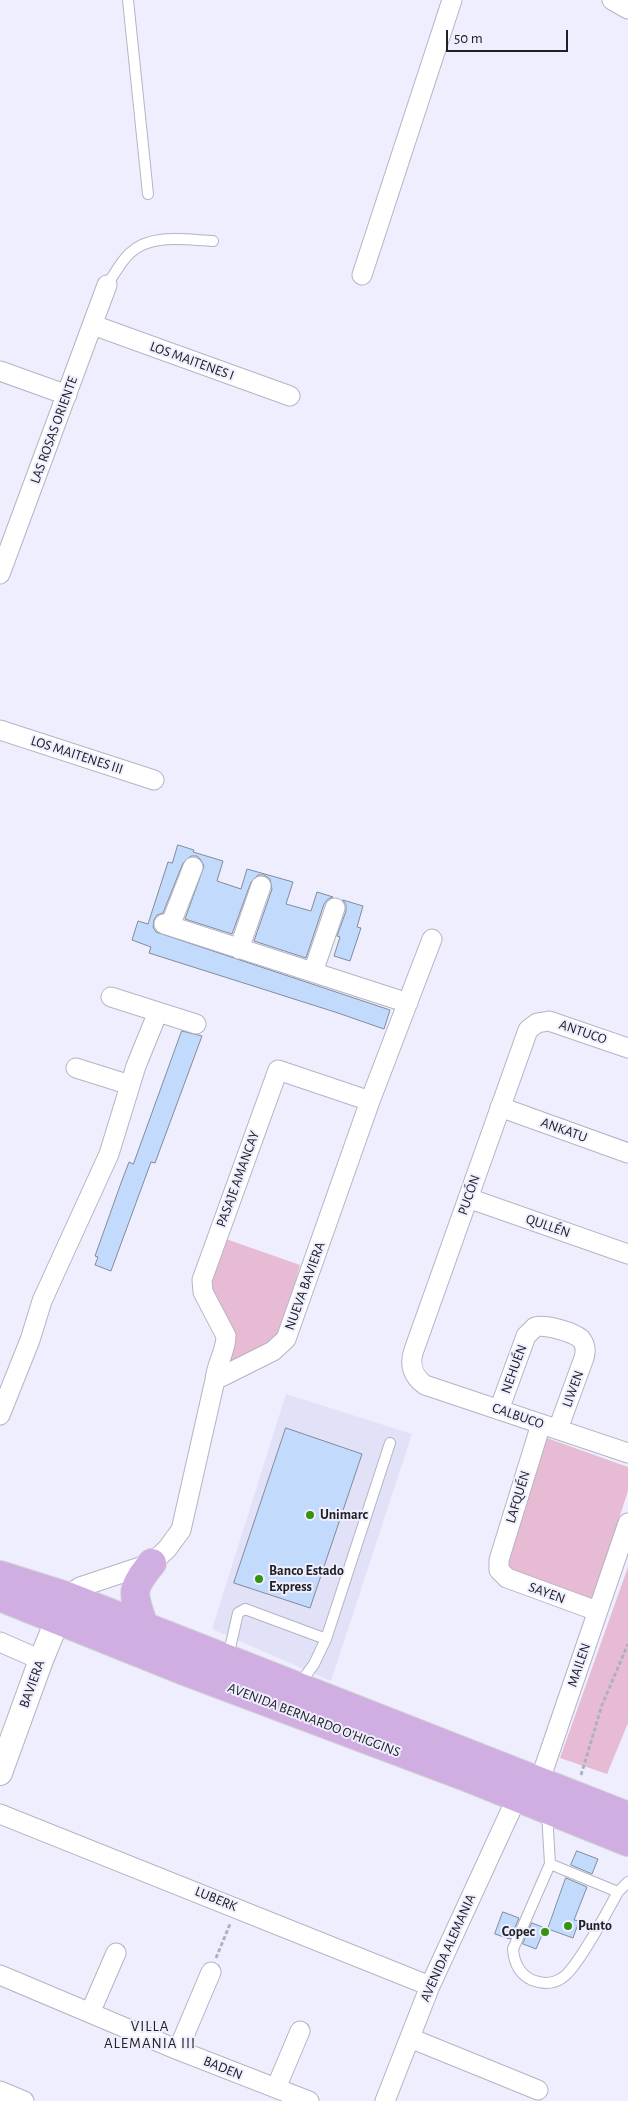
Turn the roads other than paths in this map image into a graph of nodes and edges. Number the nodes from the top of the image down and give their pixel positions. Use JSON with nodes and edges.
{"nodes":[{"id":1,"x":128,"y":0,"type":"edge"},
{"id":2,"x":452,"y":0,"type":"edge"},
{"id":3,"x":612,"y":0,"type":"edge"},
{"id":4,"x":628,"y":9,"type":"edge"},
{"id":5,"x":148,"y":194,"type":"dead end"},
{"id":6,"x":213,"y":241,"type":"dead end"},
{"id":7,"x":362,"y":275,"type":"dead end"},
{"id":8,"x":107,"y":285,"type":"joint"},
{"id":9,"x":93,"y":325,"type":"junction"},
{"id":10,"x":0,"y":371,"type":"edge"},
{"id":11,"x":67,"y":394,"type":"junction"},
{"id":12,"x":290,"y":396,"type":"dead end"},
{"id":13,"x":0,"y":574,"type":"edge"},
{"id":14,"x":0,"y":730,"type":"edge"},
{"id":15,"x":154,"y":780,"type":"dead end"},
{"id":16,"x":193,"y":866,"type":"dead end"},
{"id":17,"x":262,"y":886,"type":"dead end"},
{"id":18,"x":335,"y":908,"type":"dead end"},
{"id":19,"x":432,"y":939,"type":"dead end"},
{"id":20,"x":240,"y":949,"type":"junction"},
{"id":21,"x":313,"y":972,"type":"junction"},
{"id":22,"x":110,"y":997,"type":"dead end"},
{"id":23,"x":408,"y":1003,"type":"junction"},
{"id":24,"x":158,"y":1012,"type":"junction"},
{"id":25,"x":537,"y":1022,"type":"joint"},
{"id":26,"x":196,"y":1024,"type":"dead end"},
{"id":27,"x":628,"y":1048,"type":"edge"},
{"id":28,"x":76,"y":1068,"type":"dead end"},
{"id":29,"x":130,"y":1085,"type":"junction"},
{"id":30,"x":370,"y":1101,"type":"junction"},
{"id":31,"x":500,"y":1107,"type":"junction"},
{"id":32,"x":628,"y":1153,"type":"edge"},
{"id":33,"x":468,"y":1198,"type":"junction"},
{"id":34,"x":628,"y":1254,"type":"edge"},
{"id":35,"x":585,"y":1349,"type":"joint"},
{"id":36,"x":413,"y":1372,"type":"joint"},
{"id":37,"x":215,"y":1380,"type":"junction"},
{"id":38,"x":499,"y":1410,"type":"junction"},
{"id":39,"x":0,"y":1415,"type":"edge"},
{"id":40,"x":549,"y":1426,"type":"junction"},
{"id":41,"x":390,"y":1443,"type":"dead end"},
{"id":42,"x":628,"y":1453,"type":"edge"},
{"id":43,"x":628,"y":1523,"type":"edge"},
{"id":44,"x":152,"y":1563,"type":"junction"},
{"id":45,"x":499,"y":1570,"type":"joint"},
{"id":46,"x":0,"y":1575,"type":"edge"},
{"id":47,"x":0,"y":1597,"type":"edge"},
{"id":48,"x":63,"y":1608,"type":"junction"},
{"id":49,"x":597,"y":1611,"type":"junction"},
{"id":50,"x":144,"y":1626,"type":"junction"},
{"id":51,"x":326,"y":1639,"type":"junction"},
{"id":52,"x":0,"y":1642,"type":"edge"},
{"id":53,"x":228,"y":1658,"type":"junction"},
{"id":54,"x":41,"y":1660,"type":"junction"},
{"id":55,"x":293,"y":1699,"type":"junction"},
{"id":56,"x":0,"y":1772,"type":"edge"},
{"id":57,"x":548,"y":1794,"type":"junction"},
{"id":58,"x":517,"y":1797,"type":"junction"},
{"id":59,"x":0,"y":1814,"type":"edge"},
{"id":60,"x":628,"y":1816,"type":"edge"},
{"id":61,"x":628,"y":1842,"type":"edge"},
{"id":62,"x":550,"y":1864,"type":"junction"},
{"id":63,"x":628,"y":1882,"type":"edge"},
{"id":64,"x":618,"y":1892,"type":"junction"},
{"id":65,"x":116,"y":1953,"type":"dead end"},
{"id":66,"x":211,"y":1972,"type":"road end"},
{"id":67,"x":0,"y":1975,"type":"edge"},
{"id":68,"x":430,"y":1986,"type":"junction"},
{"id":69,"x":90,"y":2014,"type":"junction"},
{"id":70,"x":300,"y":2031,"type":"dead end"},
{"id":71,"x":410,"y":2038,"type":"junction"},
{"id":72,"x":178,"y":2050,"type":"junction"},
{"id":73,"x":276,"y":2088,"type":"junction"},
{"id":74,"x":538,"y":2090,"type":"dead end"},
{"id":75,"x":0,"y":2091,"type":"edge"},
{"id":76,"x":24,"y":2101,"type":"edge"},
{"id":77,"x":309,"y":2101,"type":"edge"},
{"id":78,"x":384,"y":2101,"type":"edge"}],
"edges":[{"from":1,"to":5,"type":"lane"},
{"from":2,"to":7,"type":"street"},
{"from":3,"to":4,"type":"street"},
{"from":6,"to":8,"type":"lane"},
{"from":8,"to":9,"type":"street","name":"LAS ROSAS ORIENTE"},
{"from":9,"to":11,"type":"street","name":"LAS ROSAS ORIENTE"},
{"from":9,"to":12,"type":"street","name":"LOS MAITENES I"},
{"from":10,"to":11,"type":"street"},
{"from":11,"to":13,"type":"street","name":"LAS ROSAS ORIENTE"},
{"from":14,"to":15,"type":"street","name":"LOS MAITENES III"},
{"from":16,"to":20,"type":"street"},
{"from":17,"to":20,"type":"street"},
{"from":18,"to":21,"type":"street"},
{"from":19,"to":23,"type":"street","name":"NUEVA BAVIERA"},
{"from":20,"to":21,"type":"street"},
{"from":21,"to":23,"type":"street"},
{"from":22,"to":24,"type":"street"},
{"from":23,"to":30,"type":"street","name":"NUEVA BAVIERA"},
{"from":24,"to":26,"type":"street"},
{"from":24,"to":29,"type":"street"},
{"from":25,"to":27,"type":"street","name":"ANTUCO"},
{"from":25,"to":31,"type":"street","name":"PUCÓN"},
{"from":28,"to":29,"type":"street"},
{"from":29,"to":39,"type":"street"},
{"from":30,"to":37,"type":"street","name":"NUEVA BAVIERA"},
{"from":30,"to":37,"type":"street","name":"PASAJE AMANCAY"},
{"from":31,"to":32,"type":"street","name":"ANKATU"},
{"from":31,"to":33,"type":"street","name":"PUCÓN"},
{"from":33,"to":34,"type":"street","name":"QULLÉN"},
{"from":33,"to":36,"type":"street","name":"PUCÓN"},
{"from":35,"to":38,"type":"street","name":"NEHUÉN"},
{"from":35,"to":40,"type":"street","name":"LIWEN"},
{"from":36,"to":38,"type":"street","name":"CALBUCO"},
{"from":37,"to":44,"type":"street"},
{"from":38,"to":40,"type":"street","name":"CALBUCO"},
{"from":40,"to":42,"type":"street","name":"CALBUCO"},
{"from":40,"to":45,"type":"street","name":"LAFQUÉN"},
{"from":41,"to":51,"type":"lane"},
{"from":43,"to":49,"type":"street","name":"MAILEN"},
{"from":44,"to":48,"type":"street"},
{"from":44,"to":50,"type":"main road"},
{"from":45,"to":49,"type":"street","name":"SAYEN"},
{"from":46,"to":48,"type":"main road","name":"AVENIDA BERNARDO O'HIGGINS"},
{"from":47,"to":48,"type":"main road","name":"AVENIDA BERNARDO O'HIGGINS"},
{"from":48,"to":50,"type":"main road","name":"AVENIDA BERNARDO O'HIGGINS"},
{"from":48,"to":54,"type":"street","name":"BAVIERA"},
{"from":48,"to":55,"type":"main road","name":"AVENIDA BERNARDO O'HIGGINS"},
{"from":49,"to":57,"type":"street","name":"MAILEN"},
{"from":50,"to":53,"type":"main road","name":"AVENIDA BERNARDO O'HIGGINS"},
{"from":51,"to":53,"type":"lane"},
{"from":51,"to":55,"type":"lane"},
{"from":52,"to":54,"type":"street"},
{"from":53,"to":55,"type":"main road","name":"AVENIDA BERNARDO O'HIGGINS"},
{"from":54,"to":56,"type":"street","name":"BAVIERA"},
{"from":55,"to":57,"type":"main road","name":"AVENIDA BERNARDO O'HIGGINS"},
{"from":55,"to":58,"type":"main road","name":"AVENIDA BERNARDO O'HIGGINS"},
{"from":57,"to":58,"type":"main road","name":"AVENIDA BERNARDO O'HIGGINS"},
{"from":57,"to":60,"type":"main road","name":"AVENIDA BERNARDO O'HIGGINS"},
{"from":57,"to":61,"type":"main road","name":"AVENIDA BERNARDO O'HIGGINS"},
{"from":57,"to":62,"type":"lane"},
{"from":58,"to":68,"type":"street","name":"AVENIDA ALEMANIA"},
{"from":59,"to":68,"type":"street","name":"LUBERK"},
{"from":62,"to":64,"type":"lane"},
{"from":62,"to":64,"type":"lane"},
{"from":63,"to":64,"type":"lane"},
{"from":65,"to":69,"type":"street"},
{"from":66,"to":72,"type":"street"},
{"from":67,"to":69,"type":"street","name":"BADEN"},
{"from":68,"to":71,"type":"street","name":"AVENIDA ALEMANIA"},
{"from":69,"to":72,"type":"street","name":"BADEN"},
{"from":70,"to":73,"type":"street"},
{"from":71,"to":74,"type":"street"},
{"from":71,"to":78,"type":"street","name":"AVENIDA ALEMANIA"},
{"from":72,"to":73,"type":"street","name":"BADEN"},
{"from":73,"to":77,"type":"street","name":"BADEN"},
{"from":75,"to":76,"type":"street"}]}
